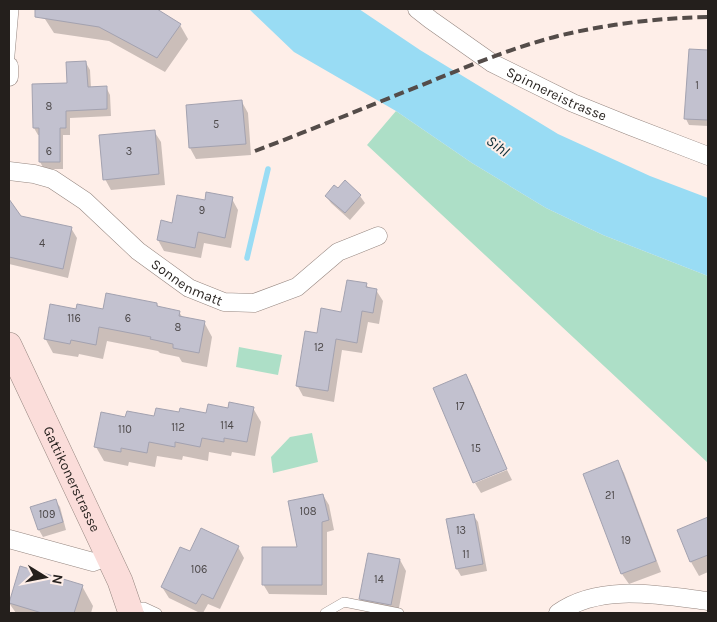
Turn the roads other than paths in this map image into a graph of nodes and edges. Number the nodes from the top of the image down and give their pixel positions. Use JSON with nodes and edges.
{"nodes":[{"id":1,"x":14,"y":9,"type":"edge"},
{"id":2,"x":417,"y":9,"type":"edge"},
{"id":3,"x":9,"y":66,"type":"edge"},
{"id":4,"x":9,"y":77,"type":"edge"},
{"id":5,"x":708,"y":156,"type":"edge"},
{"id":6,"x":9,"y":171,"type":"edge"},
{"id":7,"x":378,"y":236,"type":"dead end"},
{"id":8,"x":9,"y":345,"type":"edge"},
{"id":9,"x":9,"y":539,"type":"edge"},
{"id":10,"x":109,"y":556,"type":"junction"},
{"id":11,"x":708,"y":600,"type":"edge"},
{"id":12,"x":131,"y":611,"type":"edge"},
{"id":13,"x":157,"y":613,"type":"edge"},
{"id":14,"x":325,"y":613,"type":"edge"},
{"id":15,"x":399,"y":613,"type":"edge"},
{"id":16,"x":558,"y":613,"type":"edge"}],
"edges":[{"from":1,"to":3,"type":"lane"},
{"from":2,"to":5,"type":"street","name":"Spinnereistrasse"},
{"from":3,"to":4,"type":"street"},
{"from":6,"to":7,"type":"street","name":"Sonnenmatt"},
{"from":8,"to":10,"type":"main road","name":"Gattikonerstrasse"},
{"from":9,"to":10,"type":"street"},
{"from":10,"to":12,"type":"main road","name":"Gattikonerstrasse"},
{"from":11,"to":16,"type":"street"},
{"from":12,"to":13,"type":"lane"},
{"from":14,"to":15,"type":"lane"}]}
